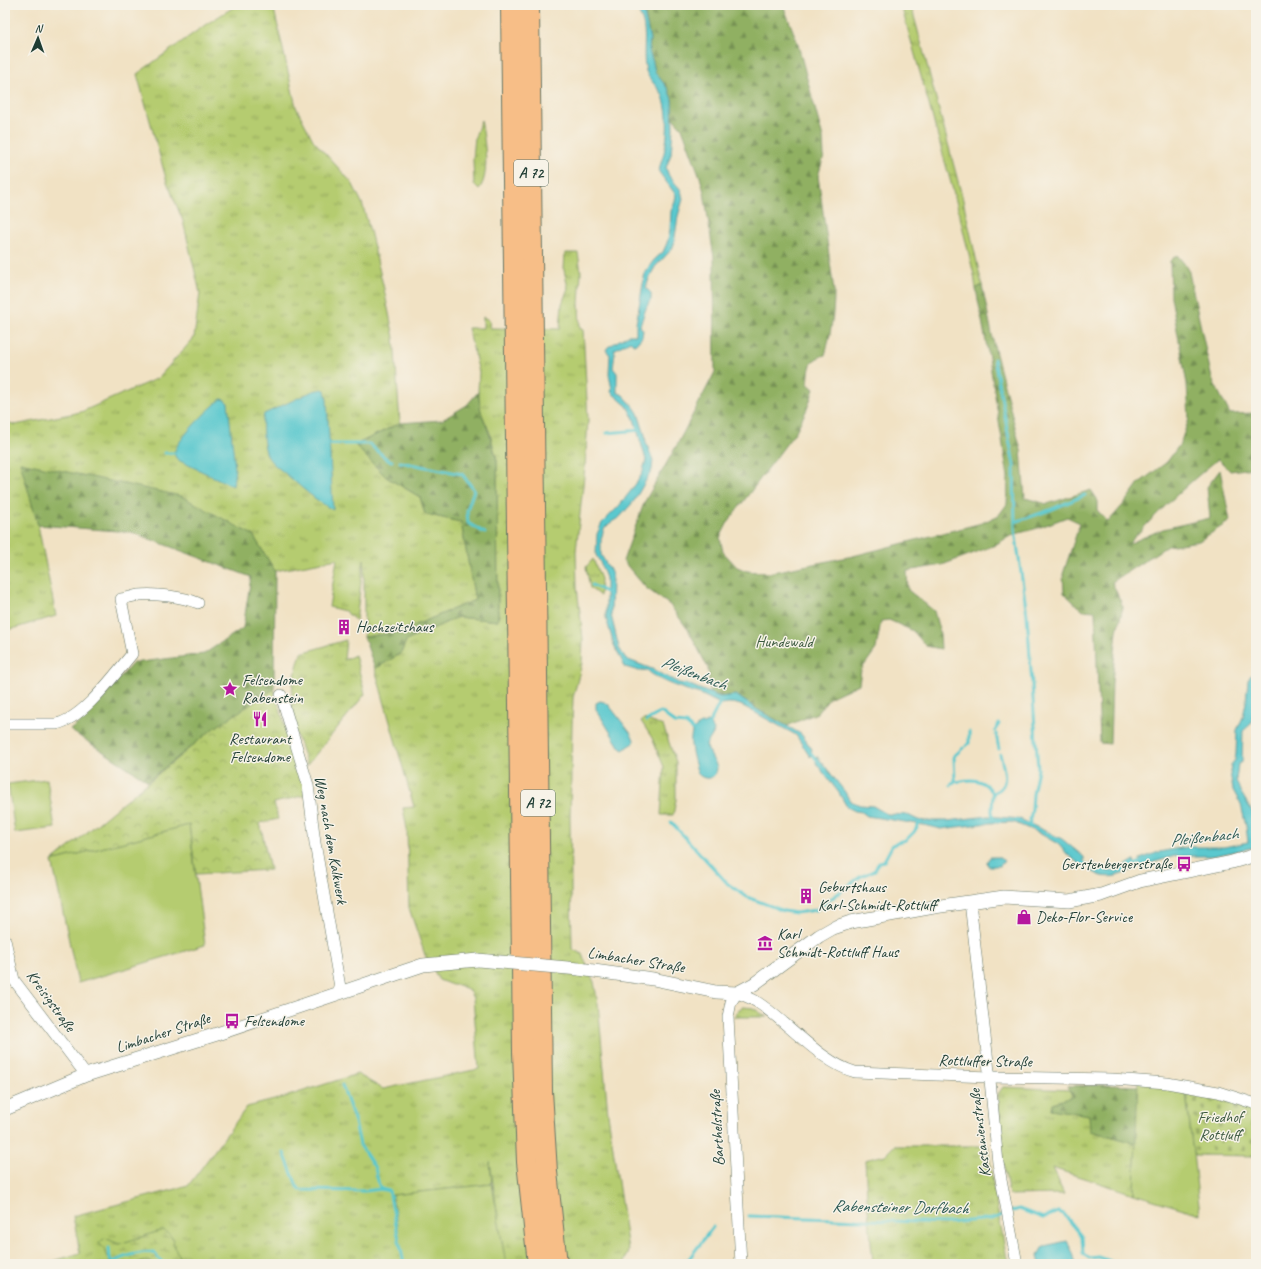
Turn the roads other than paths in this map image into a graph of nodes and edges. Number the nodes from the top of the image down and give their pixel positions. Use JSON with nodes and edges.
{"nodes":[{"id":1,"x":511,"y":5,"type":"edge"},
{"id":2,"x":529,"y":5,"type":"edge"},
{"id":3,"x":198,"y":603,"type":"dead end"},
{"id":4,"x":280,"y":695,"type":"dead end"},
{"id":5,"x":5,"y":724,"type":"edge"},
{"id":6,"x":1256,"y":855,"type":"edge"},
{"id":7,"x":970,"y":902,"type":"junction"},
{"id":8,"x":5,"y":940,"type":"edge"},
{"id":9,"x":737,"y":992,"type":"junction"},
{"id":10,"x":341,"y":993,"type":"junction"},
{"id":11,"x":86,"y":1075,"type":"junction"},
{"id":12,"x":990,"y":1077,"type":"junction"},
{"id":13,"x":1256,"y":1104,"type":"edge"},
{"id":14,"x":5,"y":1109,"type":"edge"},
{"id":15,"x":538,"y":1264,"type":"edge"},
{"id":16,"x":557,"y":1264,"type":"edge"},
{"id":17,"x":741,"y":1264,"type":"edge"},
{"id":18,"x":1017,"y":1264,"type":"edge"}],
"edges":[{"from":1,"to":15,"type":"highway","number":"A 72"},
{"from":2,"to":16,"type":"highway","number":"A 72"},
{"from":3,"to":5,"type":"street"},
{"from":4,"to":10,"type":"street","name":"Weg nach dem Kalkwerk"},
{"from":6,"to":7,"type":"street","name":"Limbacher Straße"},
{"from":7,"to":9,"type":"street","name":"Limbacher Straße"},
{"from":7,"to":12,"type":"street","name":"Kastanienstraße"},
{"from":8,"to":11,"type":"street","name":"Kreisigstraße"},
{"from":9,"to":10,"type":"street","name":"Limbacher Straße","bridge":true},
{"from":9,"to":12,"type":"street","name":"Rottluffer Straße"},
{"from":9,"to":17,"type":"street","name":"Barthelstraße"},
{"from":10,"to":11,"type":"street","name":"Limbacher Straße"},
{"from":11,"to":14,"type":"street","name":"Limbacher Straße"},
{"from":12,"to":13,"type":"street","name":"Rottluffer Straße"},
{"from":12,"to":18,"type":"street","name":"Kastanienstraße"}]}
